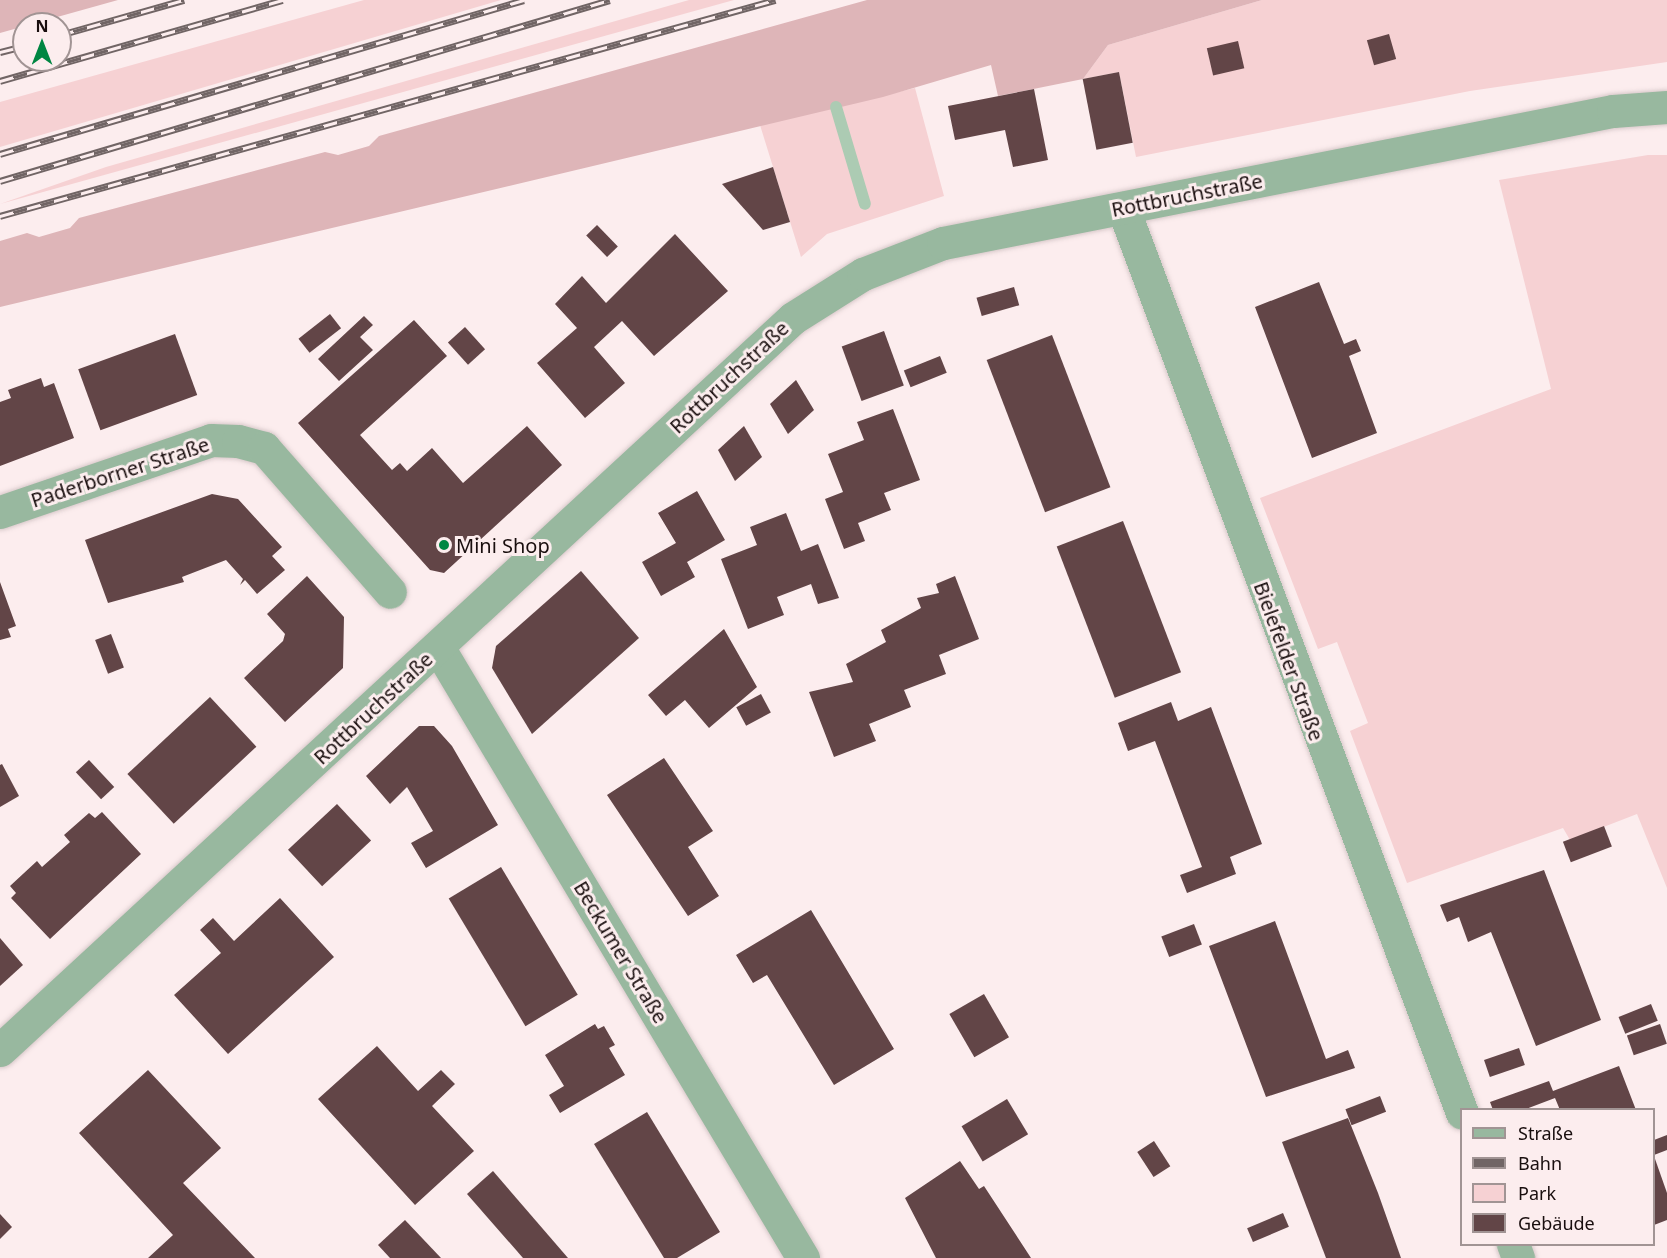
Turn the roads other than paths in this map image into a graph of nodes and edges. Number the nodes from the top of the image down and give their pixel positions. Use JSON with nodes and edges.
{"nodes":[{"id":1,"x":1667,"y":107,"type":"edge"},
{"id":2,"x":1123,"y":208,"type":"junction"},
{"id":3,"x":0,"y":512,"type":"edge"},
{"id":4,"x":390,"y":592,"type":"dead end"},
{"id":5,"x":438,"y":647,"type":"junction"},
{"id":6,"x":0,"y":1050,"type":"edge"},
{"id":7,"x":1460,"y":1110,"type":"edge"},
{"id":8,"x":803,"y":1258,"type":"edge"}],
"edges":[{"from":1,"to":2,"type":"street","name":"Rottbruchstraße"},
{"from":2,"to":5,"type":"street","name":"Rottbruchstraße"},
{"from":2,"to":7,"type":"street","name":"Bielefelder Straße"},
{"from":3,"to":4,"type":"street","name":"Paderborner Straße"},
{"from":5,"to":6,"type":"street","name":"Rottbruchstraße"},
{"from":5,"to":8,"type":"street","name":"Beckumer Straße"}]}
